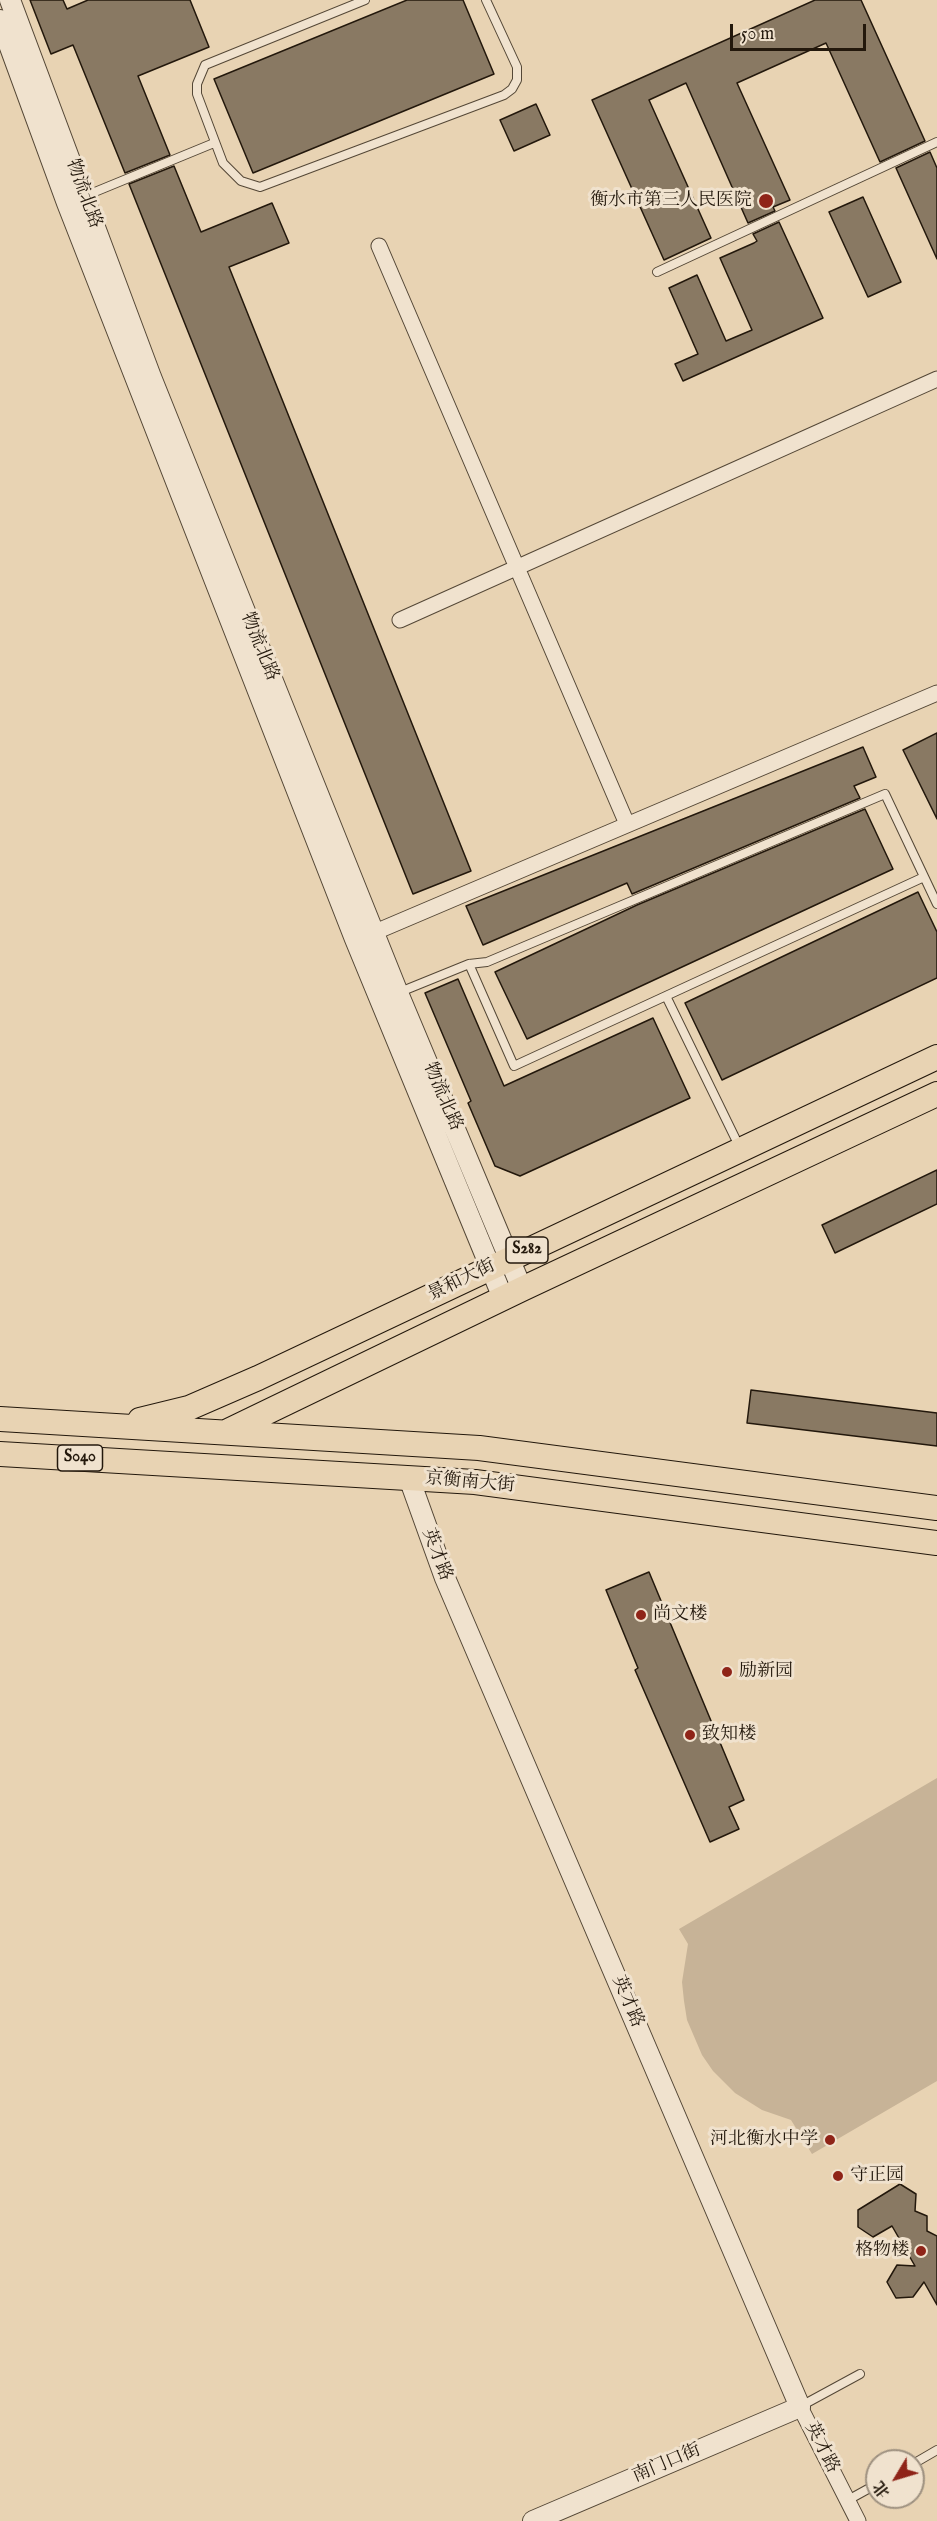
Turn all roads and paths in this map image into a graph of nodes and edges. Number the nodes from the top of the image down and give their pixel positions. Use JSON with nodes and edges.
{"nodes":[{"id":1,"x":10,"y":0,"type":"edge"},
{"id":2,"x":365,"y":0,"type":"edge"},
{"id":3,"x":486,"y":0,"type":"edge"},
{"id":4,"x":0,"y":20,"type":"edge"},
{"id":5,"x":937,"y":142,"type":"edge"},
{"id":6,"x":214,"y":143,"type":"junction"},
{"id":7,"x":84,"y":196,"type":"junction"},
{"id":8,"x":379,"y":246,"type":"dead end"},
{"id":9,"x":657,"y":272,"type":"dead end"},
{"id":10,"x":937,"y":379,"type":"edge"},
{"id":11,"x":517,"y":568,"type":"junction"},
{"id":12,"x":400,"y":620,"type":"dead end"},
{"id":13,"x":937,"y":693,"type":"edge"},
{"id":14,"x":627,"y":824,"type":"junction"},
{"id":15,"x":924,"y":877,"type":"junction"},
{"id":16,"x":937,"y":904,"type":"edge"},
{"id":17,"x":380,"y":930,"type":"dead end"},
{"id":18,"x":469,"y":964,"type":"junction"},
{"id":19,"x":398,"y":993,"type":"junction"},
{"id":20,"x":666,"y":996,"type":"junction"},
{"id":21,"x":937,"y":1057,"type":"edge"},
{"id":22,"x":937,"y":1094,"type":"edge"},
{"id":23,"x":741,"y":1150,"type":"junction"},
{"id":24,"x":500,"y":1263,"type":"junction"},
{"id":25,"x":513,"y":1294,"type":"junction"},
{"id":26,"x":0,"y":1419,"type":"edge"},
{"id":27,"x":111,"y":1426,"type":"junction"},
{"id":28,"x":225,"y":1433,"type":"junction"},
{"id":29,"x":0,"y":1454,"type":"edge"},
{"id":30,"x":161,"y":1463,"type":"junction"},
{"id":31,"x":409,"y":1478,"type":"junction"},
{"id":32,"x":937,"y":1508,"type":"edge"},
{"id":33,"x":937,"y":1543,"type":"edge"},
{"id":34,"x":860,"y":2374,"type":"dead end"},
{"id":35,"x":800,"y":2407,"type":"junction"},
{"id":36,"x":865,"y":2491,"type":"edge"},
{"id":37,"x":848,"y":2500,"type":"junction"},
{"id":38,"x":533,"y":2521,"type":"edge"},
{"id":39,"x":858,"y":2521,"type":"edge"}],
"edges":[{"from":1,"to":7,"type":"street","name":"物流北路"},
{"from":2,"to":6,"type":"lane"},
{"from":3,"to":6,"type":"lane"},
{"from":4,"to":24,"type":"street","name":"物流北路"},
{"from":5,"to":9,"type":"lane"},
{"from":6,"to":7,"type":"lane"},
{"from":7,"to":19,"type":"street","name":"物流北路"},
{"from":8,"to":11,"type":"street"},
{"from":10,"to":11,"type":"street"},
{"from":11,"to":12,"type":"street"},
{"from":11,"to":14,"type":"street"},
{"from":13,"to":14,"type":"street"},
{"from":14,"to":17,"type":"street"},
{"from":15,"to":16,"type":"lane"},
{"from":15,"to":18,"type":"lane"},
{"from":15,"to":20,"type":"lane"},
{"from":18,"to":19,"type":"lane"},
{"from":18,"to":20,"type":"lane"},
{"from":19,"to":24,"type":"street","name":"物流北路"},
{"from":20,"to":23,"type":"lane"},
{"from":21,"to":23,"type":"main road","name":"景和大街","number":"S282"},
{"from":22,"to":25,"type":"main road","name":"景和大街","number":"S282"},
{"from":23,"to":24,"type":"main road","name":"景和大街","number":"S282"},
{"from":24,"to":25,"type":"street","name":"物流北路"},
{"from":24,"to":27,"type":"main road","name":"景和大街","number":"S282"},
{"from":25,"to":28,"type":"main road","name":"景和大街","number":"S282"},
{"from":26,"to":27,"type":"main road","name":"京衡南大街","number":"S040"},
{"from":27,"to":28,"type":"main road","name":"京衡南大街"},
{"from":28,"to":30,"type":"main road","name":"景和大街","number":"S282"},
{"from":28,"to":32,"type":"main road","name":"京衡南大街"},
{"from":29,"to":30,"type":"main road","name":"京衡南大街","number":"S040"},
{"from":30,"to":31,"type":"main road","name":"京衡南大街"},
{"from":31,"to":33,"type":"main road","name":"京衡南大街"},
{"from":31,"to":35,"type":"street","name":"英才路"},
{"from":34,"to":35,"type":"lane"},
{"from":35,"to":37,"type":"street","name":"英才路"},
{"from":35,"to":38,"type":"street","name":"南门口街"},
{"from":36,"to":37,"type":"lane"},
{"from":37,"to":39,"type":"street","name":"英才路"}]}
